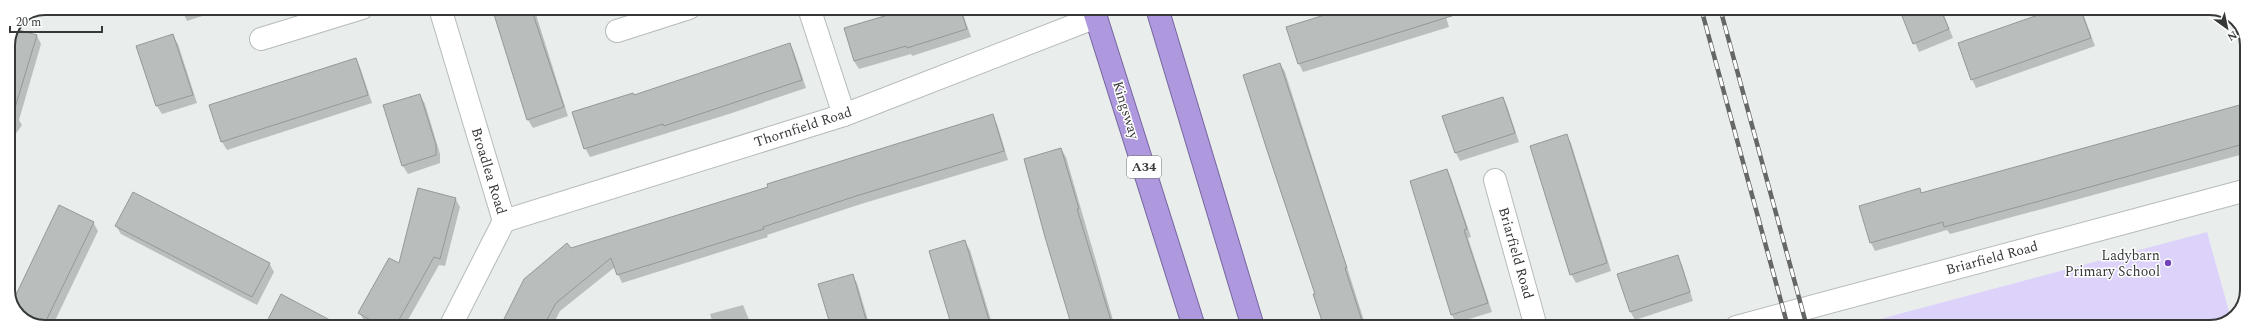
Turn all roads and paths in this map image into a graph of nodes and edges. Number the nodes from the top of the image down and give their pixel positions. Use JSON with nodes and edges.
{"nodes":[{"id":1,"x":339,"y":15,"type":"edge"},
{"id":2,"x":442,"y":15,"type":"edge"},
{"id":3,"x":666,"y":15,"type":"edge"},
{"id":4,"x":811,"y":15,"type":"edge"},
{"id":5,"x":1090,"y":15,"type":"edge"},
{"id":6,"x":1096,"y":15,"type":"edge"},
{"id":7,"x":1159,"y":15,"type":"edge"},
{"id":8,"x":618,"y":30,"type":"dead end"},
{"id":9,"x":261,"y":39,"type":"dead end"},
{"id":10,"x":844,"y":115,"type":"junction"},
{"id":11,"x":1495,"y":180,"type":"dead end"},
{"id":12,"x":2240,"y":192,"type":"edge"},
{"id":13,"x":504,"y":221,"type":"junction"},
{"id":14,"x":454,"y":320,"type":"edge"},
{"id":15,"x":1192,"y":320,"type":"edge"},
{"id":16,"x":1251,"y":320,"type":"edge"},
{"id":17,"x":1534,"y":320,"type":"edge"},
{"id":18,"x":1762,"y":320,"type":"edge"}],
"edges":[{"from":1,"to":9,"type":"street"},
{"from":2,"to":13,"type":"street","name":"Broadlea Road"},
{"from":3,"to":8,"type":"street"},
{"from":4,"to":10,"type":"street"},
{"from":5,"to":10,"type":"street","name":"Thornfield Road"},
{"from":6,"to":15,"type":"highway","name":"Kingsway","number":"A34"},
{"from":7,"to":16,"type":"highway"},
{"from":10,"to":13,"type":"street","name":"Thornfield Road"},
{"from":11,"to":17,"type":"street","name":"Briarfield Road"},
{"from":12,"to":18,"type":"street","name":"Briarfield Road"},
{"from":13,"to":14,"type":"street","name":"Broadlea Road"}]}
